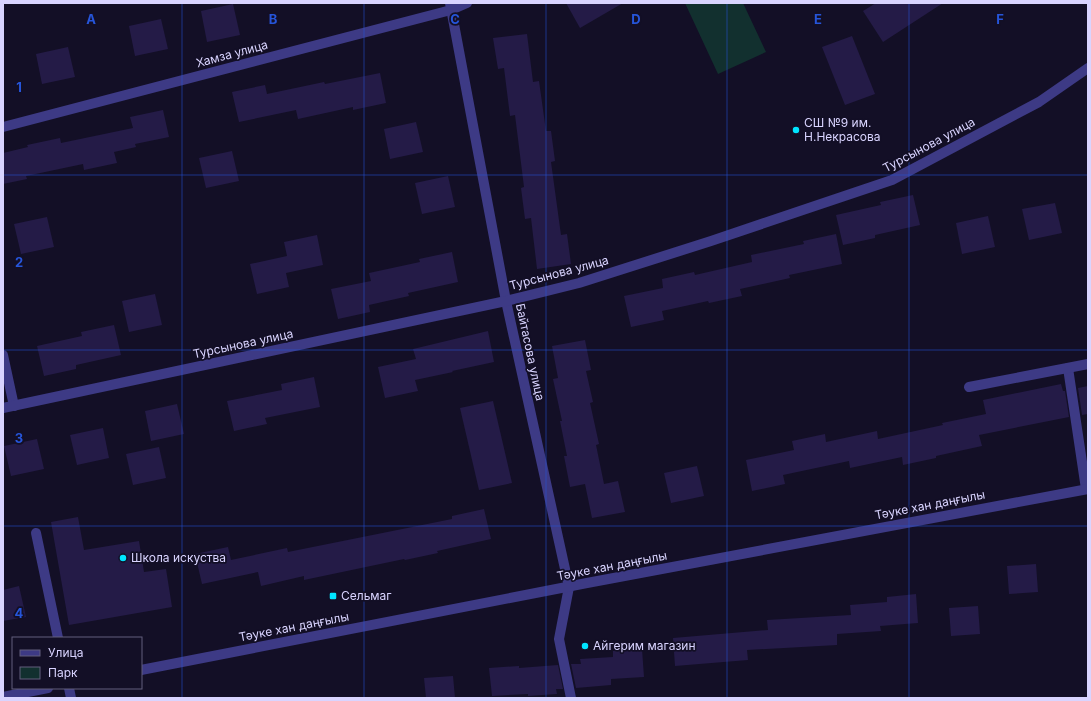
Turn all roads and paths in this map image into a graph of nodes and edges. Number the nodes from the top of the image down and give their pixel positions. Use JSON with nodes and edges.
{"nodes":[{"id":1,"x":467,"y":3,"type":"edge"},
{"id":2,"x":450,"y":7,"type":"edge"},
{"id":3,"x":1088,"y":68,"type":"edge"},
{"id":4,"x":3,"y":127,"type":"edge"},
{"id":5,"x":506,"y":301,"type":"junction"},
{"id":6,"x":3,"y":356,"type":"edge"},
{"id":7,"x":1088,"y":364,"type":"edge"},
{"id":8,"x":1068,"y":368,"type":"junction"},
{"id":9,"x":969,"y":387,"type":"dead end"},
{"id":10,"x":14,"y":406,"type":"junction"},
{"id":11,"x":3,"y":408,"type":"edge"},
{"id":12,"x":1087,"y":489,"type":"edge"},
{"id":13,"x":36,"y":533,"type":"dead end"},
{"id":14,"x":569,"y":587,"type":"junction"},
{"id":15,"x":58,"y":637,"type":"edge"},
{"id":16,"x":142,"y":670,"type":"edge"},
{"id":17,"x":43,"y":689,"type":"edge"},
{"id":18,"x":3,"y":697,"type":"edge"},
{"id":19,"x":571,"y":698,"type":"edge"}],
"edges":[{"from":1,"to":2,"type":"street","name":"Хамза улица"},
{"from":2,"to":4,"type":"street","name":"Хамза улица"},
{"from":2,"to":5,"type":"street","name":"Байтасова улица"},
{"from":3,"to":5,"type":"street","name":"Турсынова улица"},
{"from":5,"to":10,"type":"street","name":"Турсынова улица"},
{"from":5,"to":14,"type":"street","name":"Байтасова улица"},
{"from":6,"to":10,"type":"street"},
{"from":7,"to":8,"type":"street"},
{"from":8,"to":9,"type":"street"},
{"from":8,"to":12,"type":"street"},
{"from":10,"to":11,"type":"street","name":"Турсынова улица"},
{"from":12,"to":14,"type":"street","name":"Тәуке хан даңғылы"},
{"from":13,"to":15,"type":"street"},
{"from":14,"to":16,"type":"street","name":"Тәуке хан даңғылы"},
{"from":14,"to":19,"type":"street"},
{"from":17,"to":18,"type":"street"}]}
